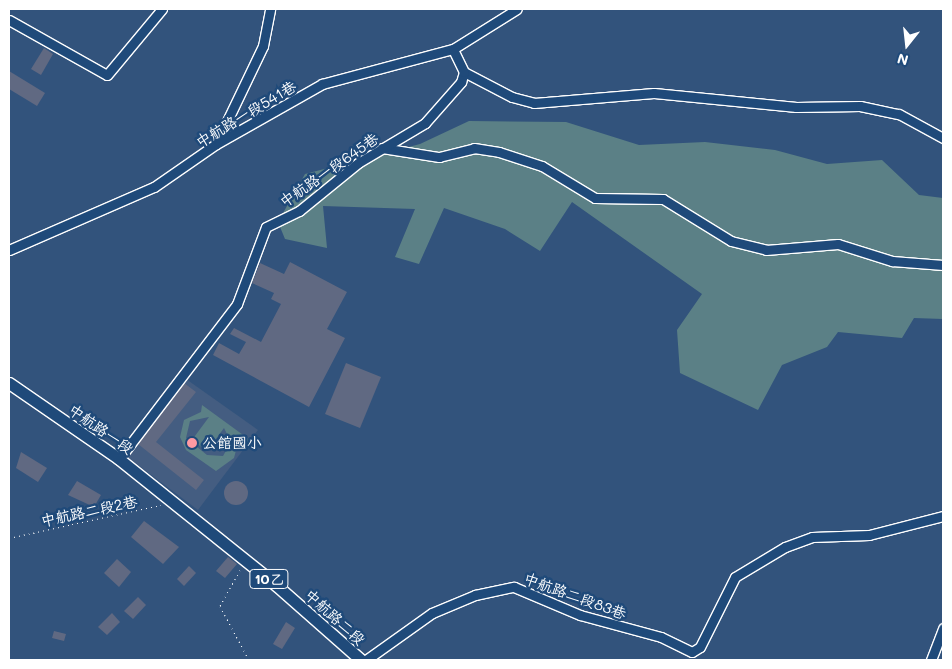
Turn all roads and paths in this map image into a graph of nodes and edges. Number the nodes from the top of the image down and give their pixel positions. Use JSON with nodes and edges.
{"nodes":[{"id":1,"x":162,"y":9,"type":"edge"},
{"id":2,"x":270,"y":9,"type":"edge"},
{"id":3,"x":517,"y":9,"type":"edge"},
{"id":4,"x":9,"y":20,"type":"edge"},
{"id":5,"x":453,"y":49,"type":"junction"},
{"id":6,"x":464,"y":72,"type":"junction"},
{"id":7,"x":943,"y":138,"type":"edge"},
{"id":8,"x":216,"y":144,"type":"junction"},
{"id":9,"x":382,"y":148,"type":"junction"},
{"id":10,"x":9,"y":250,"type":"edge"},
{"id":11,"x":943,"y":265,"type":"edge"},
{"id":12,"x":9,"y":383,"type":"edge"},
{"id":13,"x":119,"y":459,"type":"junction"},
{"id":14,"x":173,"y":502,"type":"junction"},
{"id":15,"x":943,"y":516,"type":"edge"},
{"id":16,"x":9,"y":538,"type":"edge"},
{"id":17,"x":245,"y":561,"type":"junction"},
{"id":18,"x":943,"y":628,"type":"edge"},
{"id":19,"x":249,"y":660,"type":"edge"},
{"id":20,"x":361,"y":660,"type":"edge"},
{"id":21,"x":366,"y":660,"type":"edge"},
{"id":22,"x":931,"y":660,"type":"edge"}],
"edges":[{"from":1,"to":4,"type":"lane"},
{"from":2,"to":8,"type":"lane"},
{"from":3,"to":5,"type":"lane"},
{"from":5,"to":6,"type":"lane"},
{"from":5,"to":8,"type":"lane","name":"中航路一段541巷"},
{"from":6,"to":7,"type":"lane"},
{"from":6,"to":9,"type":"lane","name":"中航路一段645巷"},
{"from":8,"to":10,"type":"lane","name":"中航路一段541巷"},
{"from":9,"to":11,"type":"lane"},
{"from":9,"to":13,"type":"lane","name":"中航路一段645巷"},
{"from":12,"to":13,"type":"main road","name":"中航路一段","number":"10乙"},
{"from":13,"to":14,"type":"main road","name":"中航路一段","number":"10乙"},
{"from":14,"to":16,"type":"path","name":"中航路二段2巷"},
{"from":14,"to":17,"type":"main road","name":"中航路二段","number":"10乙"},
{"from":15,"to":21,"type":"lane","name":"中航路二段83巷"},
{"from":17,"to":19,"type":"path"},
{"from":17,"to":20,"type":"main road","name":"中航路二段","number":"10乙"},
{"from":18,"to":22,"type":"lane"}]}
